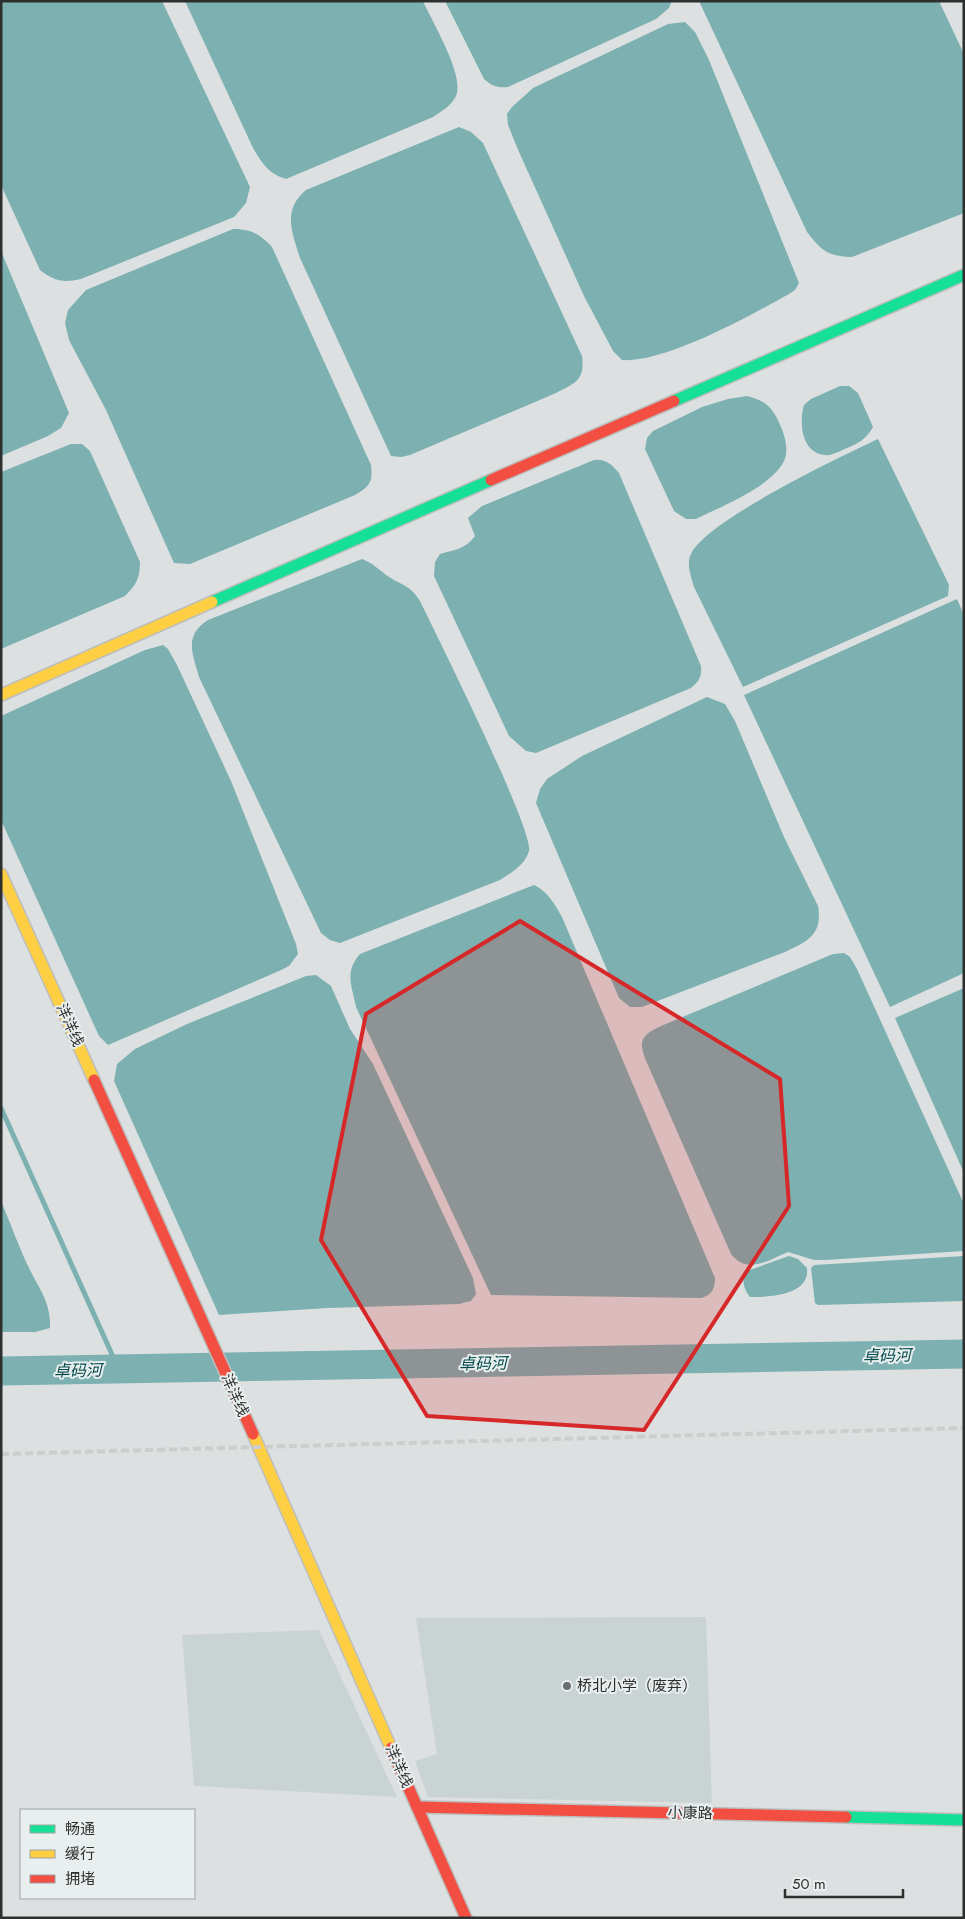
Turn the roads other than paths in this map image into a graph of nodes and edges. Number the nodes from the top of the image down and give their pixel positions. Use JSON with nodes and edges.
{"nodes":[{"id":1,"x":964,"y":274,"type":"edge"},
{"id":2,"x":1,"y":695,"type":"edge"},
{"id":3,"x":1,"y":874,"type":"edge"},
{"id":4,"x":417,"y":1807,"type":"junction"},
{"id":5,"x":964,"y":1820,"type":"edge"},
{"id":6,"x":466,"y":1918,"type":"edge"}],
"edges":[{"from":1,"to":2,"type":"street"},
{"from":3,"to":4,"type":"street","name":"洋洋线"},
{"from":4,"to":5,"type":"street","name":"小康路"},
{"from":4,"to":6,"type":"street","name":"洋洋线"}]}
